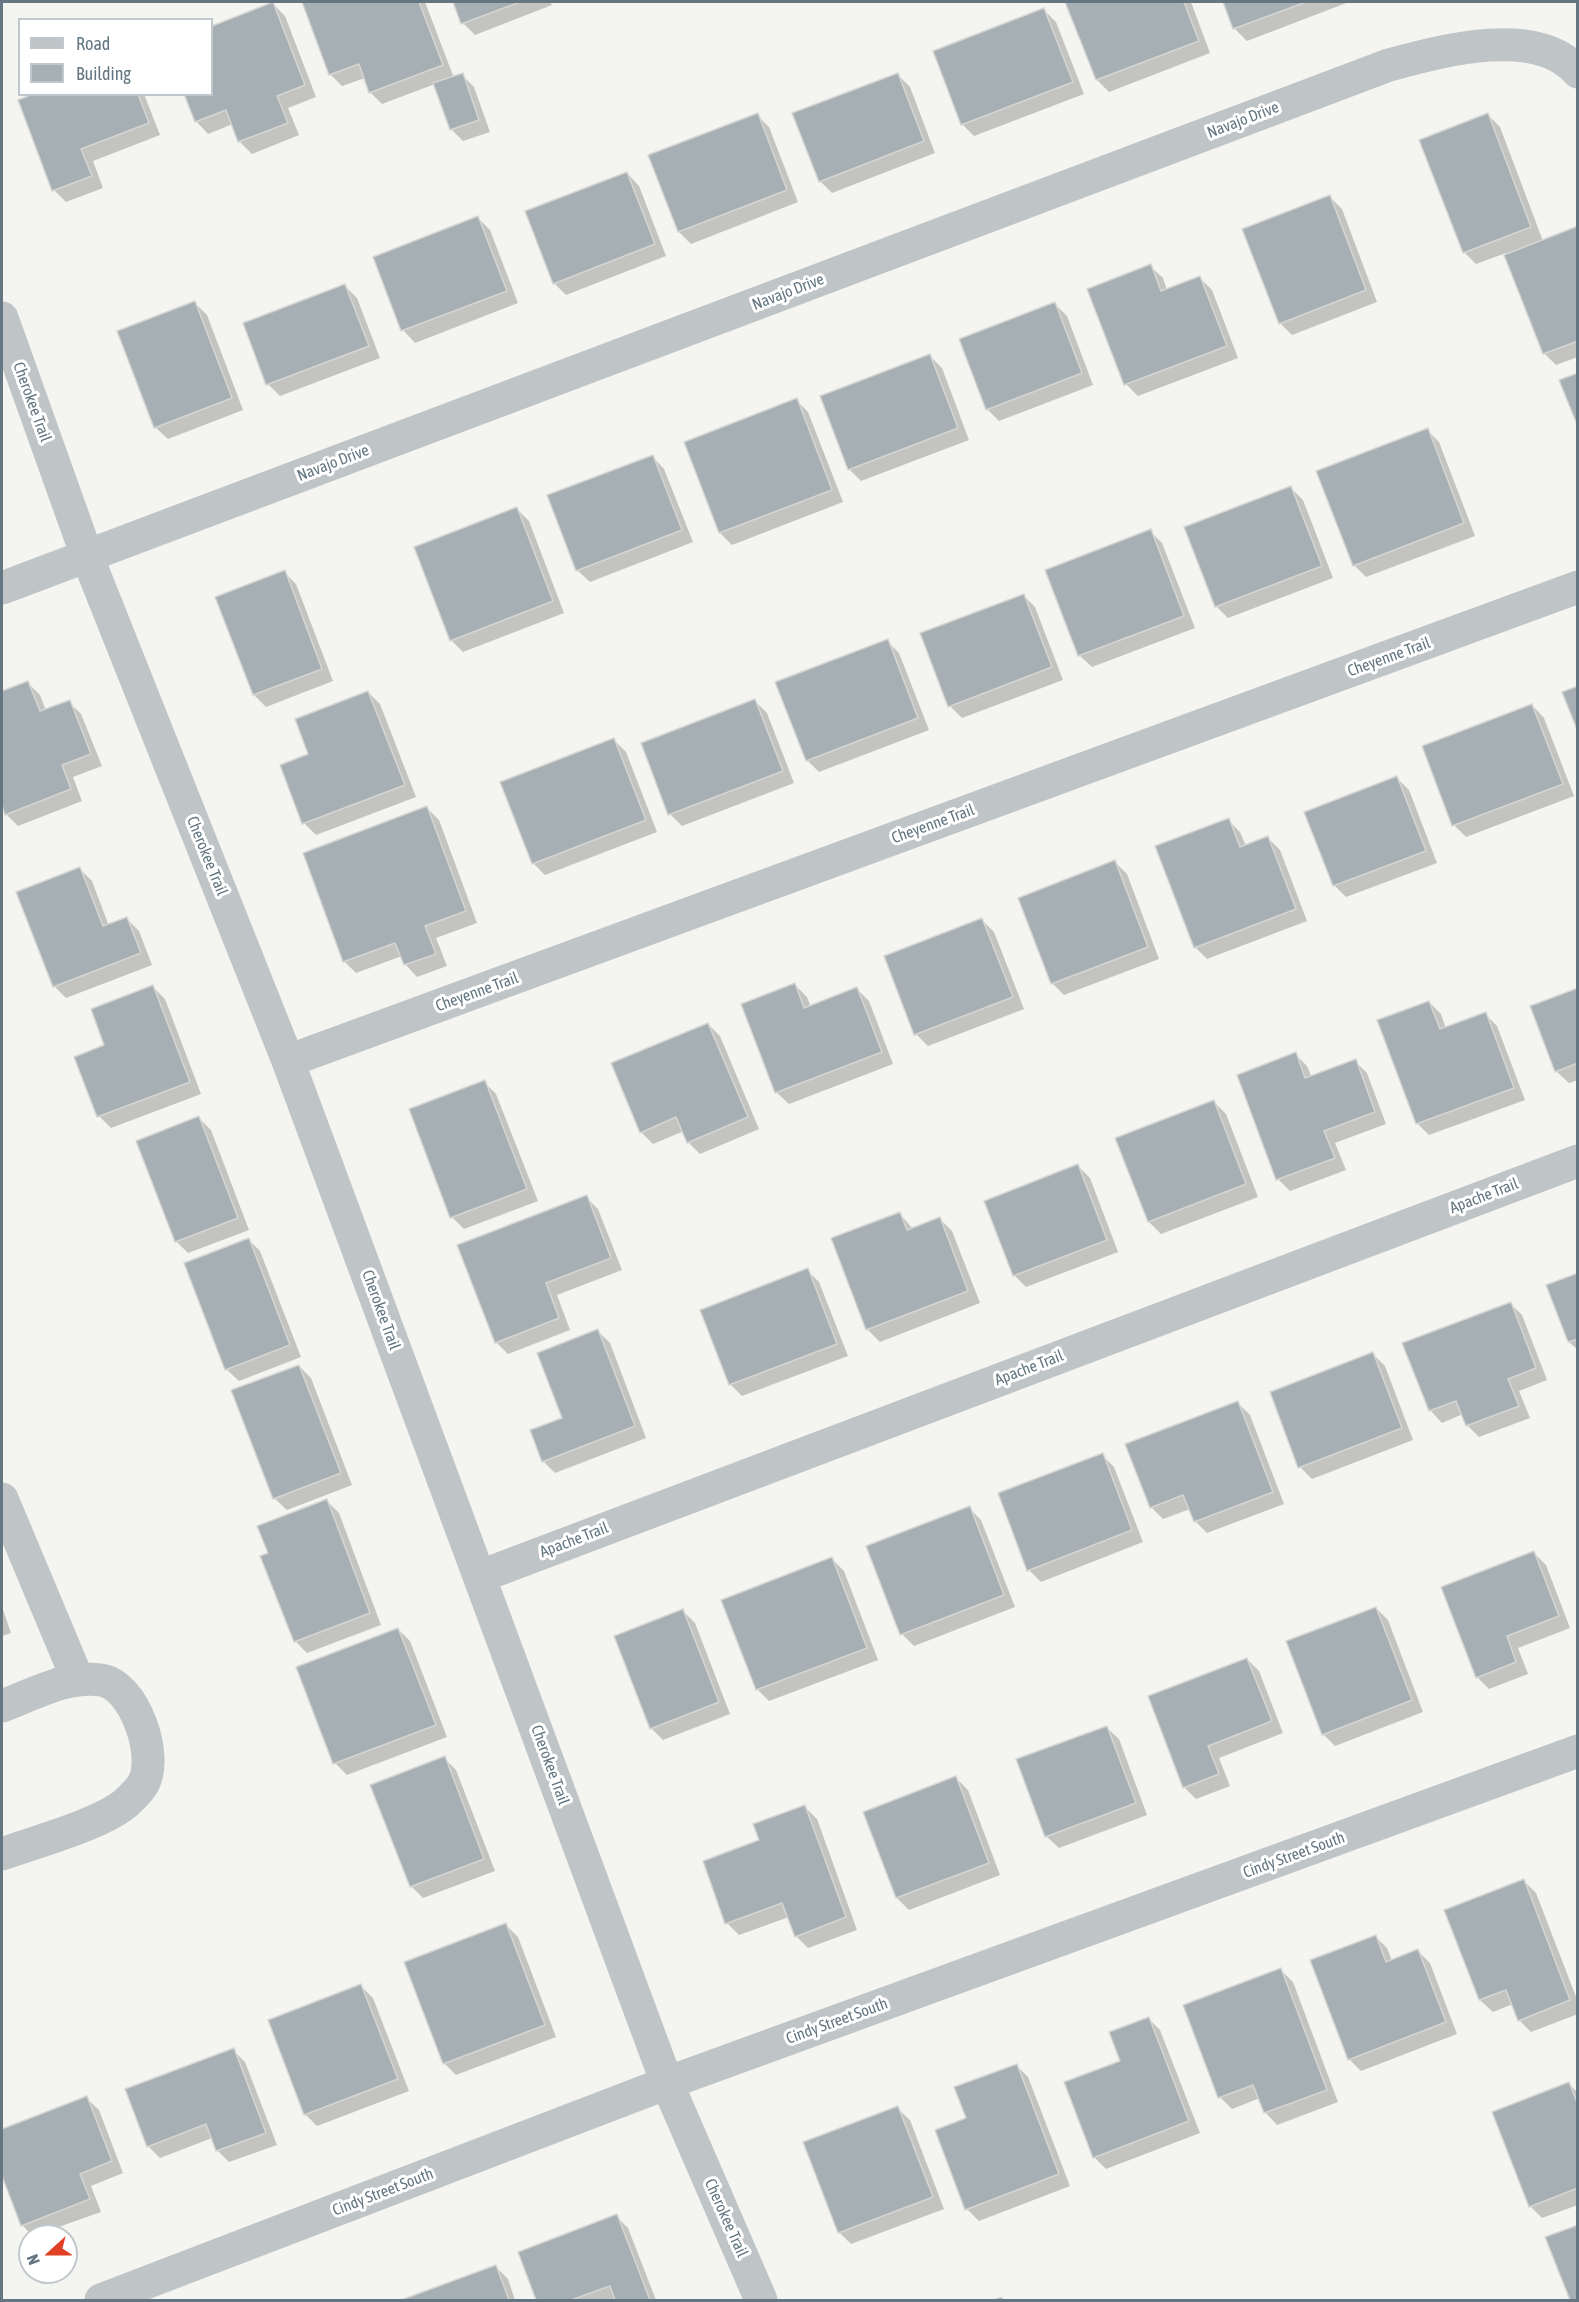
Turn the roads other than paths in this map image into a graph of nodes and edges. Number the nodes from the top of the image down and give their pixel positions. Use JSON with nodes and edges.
{"nodes":[{"id":1,"x":1578,"y":72,"type":"edge"},
{"id":2,"x":2,"y":318,"type":"edge"},
{"id":3,"x":87,"y":556,"type":"junction"},
{"id":4,"x":1578,"y":587,"type":"edge"},
{"id":5,"x":2,"y":588,"type":"edge"},
{"id":6,"x":288,"y":1061,"type":"junction"},
{"id":7,"x":1578,"y":1161,"type":"edge"},
{"id":8,"x":2,"y":1499,"type":"edge"},
{"id":9,"x":481,"y":1576,"type":"junction"},
{"id":10,"x":76,"y":1678,"type":"junction"},
{"id":11,"x":2,"y":1706,"type":"edge"},
{"id":12,"x":1578,"y":1751,"type":"edge"},
{"id":13,"x":2,"y":1854,"type":"edge"},
{"id":14,"x":667,"y":2083,"type":"junction"},
{"id":15,"x":101,"y":2301,"type":"edge"},
{"id":16,"x":761,"y":2301,"type":"edge"}],
"edges":[{"from":1,"to":3,"type":"street","name":"Navajo Drive"},
{"from":2,"to":3,"type":"street","name":"Cherokee Trail"},
{"from":3,"to":5,"type":"street","name":"Navajo Drive"},
{"from":3,"to":6,"type":"street","name":"Cherokee Trail"},
{"from":4,"to":6,"type":"street","name":"Cheyenne Trail"},
{"from":6,"to":9,"type":"street","name":"Cherokee Trail"},
{"from":7,"to":9,"type":"street","name":"Apache Trail"},
{"from":8,"to":10,"type":"street"},
{"from":9,"to":14,"type":"street","name":"Cherokee Trail"},
{"from":10,"to":11,"type":"street"},
{"from":10,"to":13,"type":"street"},
{"from":12,"to":14,"type":"street","name":"Cindy Street South"},
{"from":14,"to":15,"type":"street","name":"Cindy Street South"},
{"from":14,"to":16,"type":"street","name":"Cherokee Trail"}]}
